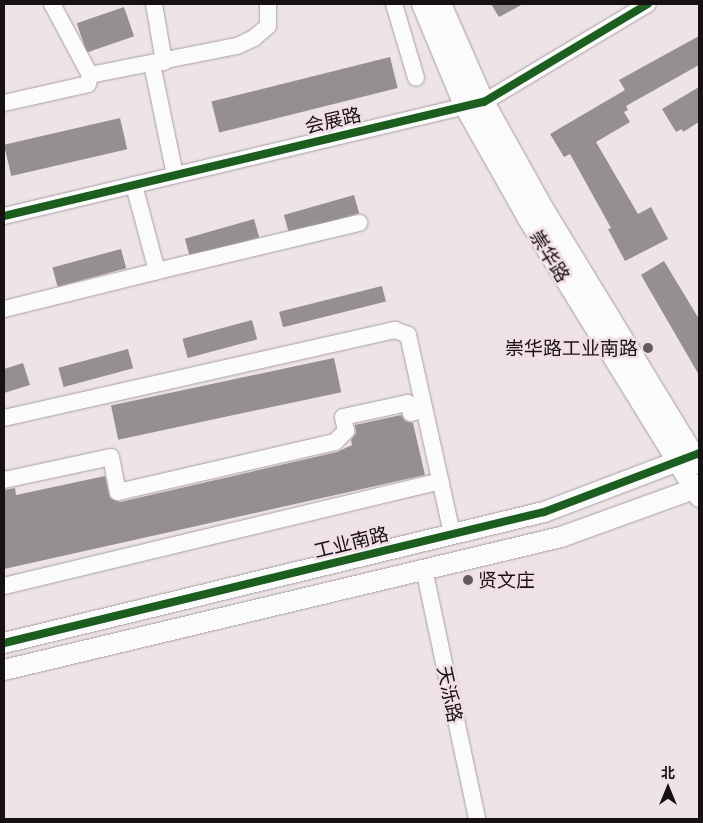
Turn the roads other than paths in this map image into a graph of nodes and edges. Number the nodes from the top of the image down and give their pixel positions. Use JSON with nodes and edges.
{"nodes":[{"id":1,"x":52,"y":4,"type":"edge"},
{"id":2,"x":154,"y":4,"type":"edge"},
{"id":3,"x":268,"y":4,"type":"edge"},
{"id":4,"x":394,"y":4,"type":"edge"},
{"id":5,"x":422,"y":4,"type":"edge"},
{"id":6,"x":442,"y":4,"type":"edge"},
{"id":7,"x":626,"y":4,"type":"edge"},
{"id":8,"x":648,"y":4,"type":"edge"},
{"id":9,"x":158,"y":63,"type":"junction"},
{"id":10,"x":90,"y":75,"type":"junction"},
{"id":11,"x":416,"y":78,"type":"dead end"},
{"id":12,"x":475,"y":100,"type":"junction"},
{"id":13,"x":4,"y":103,"type":"edge"},
{"id":14,"x":175,"y":175,"type":"junction"},
{"id":15,"x":134,"y":185,"type":"junction"},
{"id":16,"x":4,"y":216,"type":"edge"},
{"id":17,"x":359,"y":223,"type":"dead end"},
{"id":18,"x":157,"y":271,"type":"junction"},
{"id":19,"x":4,"y":309,"type":"edge"},
{"id":20,"x":424,"y":409,"type":"junction"},
{"id":21,"x":4,"y":418,"type":"edge"},
{"id":22,"x":693,"y":458,"type":"edge"},
{"id":23,"x":4,"y":480,"type":"edge"},
{"id":24,"x":440,"y":481,"type":"junction"},
{"id":25,"x":698,"y":491,"type":"edge"},
{"id":26,"x":452,"y":534,"type":"junction"},
{"id":27,"x":424,"y":569,"type":"junction"},
{"id":28,"x":4,"y":586,"type":"edge"},
{"id":29,"x":4,"y":643,"type":"edge"},
{"id":30,"x":4,"y":670,"type":"edge"},
{"id":31,"x":477,"y":819,"type":"edge"}],
"edges":[{"from":1,"to":10,"type":"street"},
{"from":2,"to":9,"type":"street"},
{"from":3,"to":9,"type":"street"},
{"from":4,"to":11,"type":"street"},
{"from":5,"to":12,"type":"main road","name":"崇华路"},
{"from":6,"to":12,"type":"main road","name":"崇华路"},
{"from":7,"to":12,"type":"street","name":"会展路"},
{"from":8,"to":12,"type":"street","name":"会展路"},
{"from":9,"to":10,"type":"street"},
{"from":9,"to":14,"type":"street"},
{"from":10,"to":13,"type":"street"},
{"from":12,"to":14,"type":"street","name":"会展路"},
{"from":12,"to":22,"type":"main road","name":"崇华路"},
{"from":14,"to":15,"type":"street","name":"会展路"},
{"from":15,"to":16,"type":"street","name":"会展路"},
{"from":15,"to":18,"type":"street"},
{"from":17,"to":18,"type":"street"},
{"from":18,"to":19,"type":"street"},
{"from":20,"to":21,"type":"street"},
{"from":20,"to":23,"type":"street"},
{"from":20,"to":24,"type":"street"},
{"from":22,"to":25,"type":"main road","name":"崇华路"},
{"from":22,"to":26,"type":"main road","name":"工业南路"},
{"from":24,"to":26,"type":"street"},
{"from":24,"to":28,"type":"street"},
{"from":25,"to":27,"type":"main road"},
{"from":26,"to":29,"type":"main road","name":"工业南路"},
{"from":27,"to":30,"type":"main road"},
{"from":27,"to":31,"type":"street","name":"天泺路"}]}
